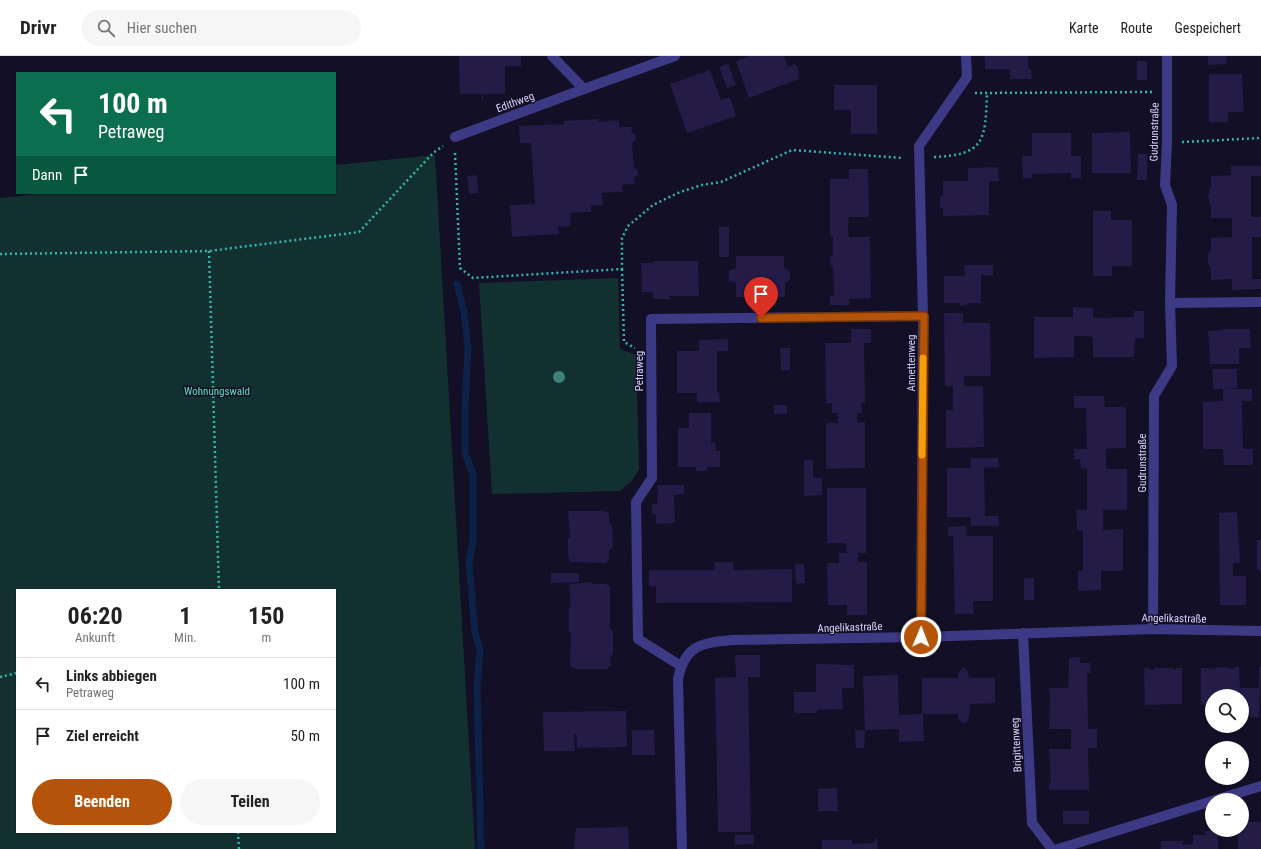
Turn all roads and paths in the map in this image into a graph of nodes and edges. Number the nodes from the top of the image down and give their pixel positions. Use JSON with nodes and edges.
{"nodes":[{"id":1,"x":552,"y":56,"type":"edge"},
{"id":2,"x":675,"y":56,"type":"edge"},
{"id":3,"x":966,"y":56,"type":"edge"},
{"id":4,"x":1167,"y":56,"type":"edge"},
{"id":5,"x":584,"y":89,"type":"junction"},
{"id":6,"x":956,"y":92,"type":"junction"},
{"id":7,"x":1166,"y":92,"type":"junction"},
{"id":8,"x":986,"y":94,"type":"junction"},
{"id":9,"x":455,"y":137,"type":"junction"},
{"id":10,"x":1261,"y":138,"type":"edge"},
{"id":11,"x":1168,"y":142,"type":"junction"},
{"id":12,"x":920,"y":157,"type":"junction"},
{"id":13,"x":209,"y":252,"type":"junction"},
{"id":14,"x":0,"y":254,"type":"edge"},
{"id":15,"x":622,"y":269,"type":"junction"},
{"id":16,"x":1261,"y":302,"type":"edge"},
{"id":17,"x":1170,"y":303,"type":"junction"},
{"id":18,"x":924,"y":316,"type":"junction"},
{"id":19,"x":651,"y":349,"type":"junction"},
{"id":20,"x":219,"y":589,"type":"edge"},
{"id":21,"x":1153,"y":629,"type":"junction"},
{"id":22,"x":1261,"y":631,"type":"edge"},
{"id":23,"x":1023,"y":633,"type":"junction"},
{"id":24,"x":921,"y":637,"type":"junction"},
{"id":25,"x":681,"y":666,"type":"junction"},
{"id":26,"x":16,"y":673,"type":"edge"},
{"id":27,"x":0,"y":677,"type":"edge"},
{"id":28,"x":1261,"y":786,"type":"edge"},
{"id":29,"x":1238,"y":793,"type":"edge"},
{"id":30,"x":1205,"y":803,"type":"edge"},
{"id":31,"x":238,"y":833,"type":"edge"},
{"id":32,"x":239,"y":849,"type":"edge"},
{"id":33,"x":682,"y":849,"type":"edge"},
{"id":34,"x":1052,"y":849,"type":"edge"},
{"id":35,"x":1058,"y":849,"type":"edge"}],
"edges":[{"from":1,"to":5,"type":"street"},
{"from":2,"to":5,"type":"street","name":"Edithweg"},
{"from":3,"to":6,"type":"street","name":"Annettenweg"},
{"from":4,"to":7,"type":"street","name":"Gudrunstraße"},
{"from":5,"to":9,"type":"street","name":"Edithweg"},
{"from":6,"to":8,"type":"path"},
{"from":6,"to":12,"type":"street","name":"Annettenweg"},
{"from":7,"to":8,"type":"path"},
{"from":7,"to":11,"type":"street","name":"Gudrunstraße"},
{"from":8,"to":12,"type":"path"},
{"from":9,"to":13,"type":"path"},
{"from":9,"to":15,"type":"path"},
{"from":10,"to":11,"type":"path"},
{"from":11,"to":17,"type":"street","name":"Gudrunstraße"},
{"from":12,"to":15,"type":"path"},
{"from":12,"to":18,"type":"street","name":"Annettenweg"},
{"from":13,"to":14,"type":"path"},
{"from":13,"to":20,"type":"path"},
{"from":15,"to":19,"type":"path"},
{"from":16,"to":17,"type":"street"},
{"from":17,"to":21,"type":"street","name":"Gudrunstraße"},
{"from":18,"to":19,"type":"street","name":"Petraweg"},
{"from":18,"to":24,"type":"street","name":"Annettenweg"},
{"from":19,"to":25,"type":"street","name":"Petraweg"},
{"from":21,"to":22,"type":"street","name":"Angelikastraße"},
{"from":21,"to":23,"type":"street","name":"Angelikastraße"},
{"from":23,"to":24,"type":"street","name":"Angelikastraße"},
{"from":23,"to":34,"type":"street","name":"Brigittenweg"},
{"from":24,"to":25,"type":"street","name":"Angelikastraße"},
{"from":25,"to":33,"type":"street","name":"Angelikastraße"},
{"from":26,"to":27,"type":"path"},
{"from":28,"to":29,"type":"street"},
{"from":30,"to":35,"type":"street"},
{"from":31,"to":32,"type":"path"}]}
